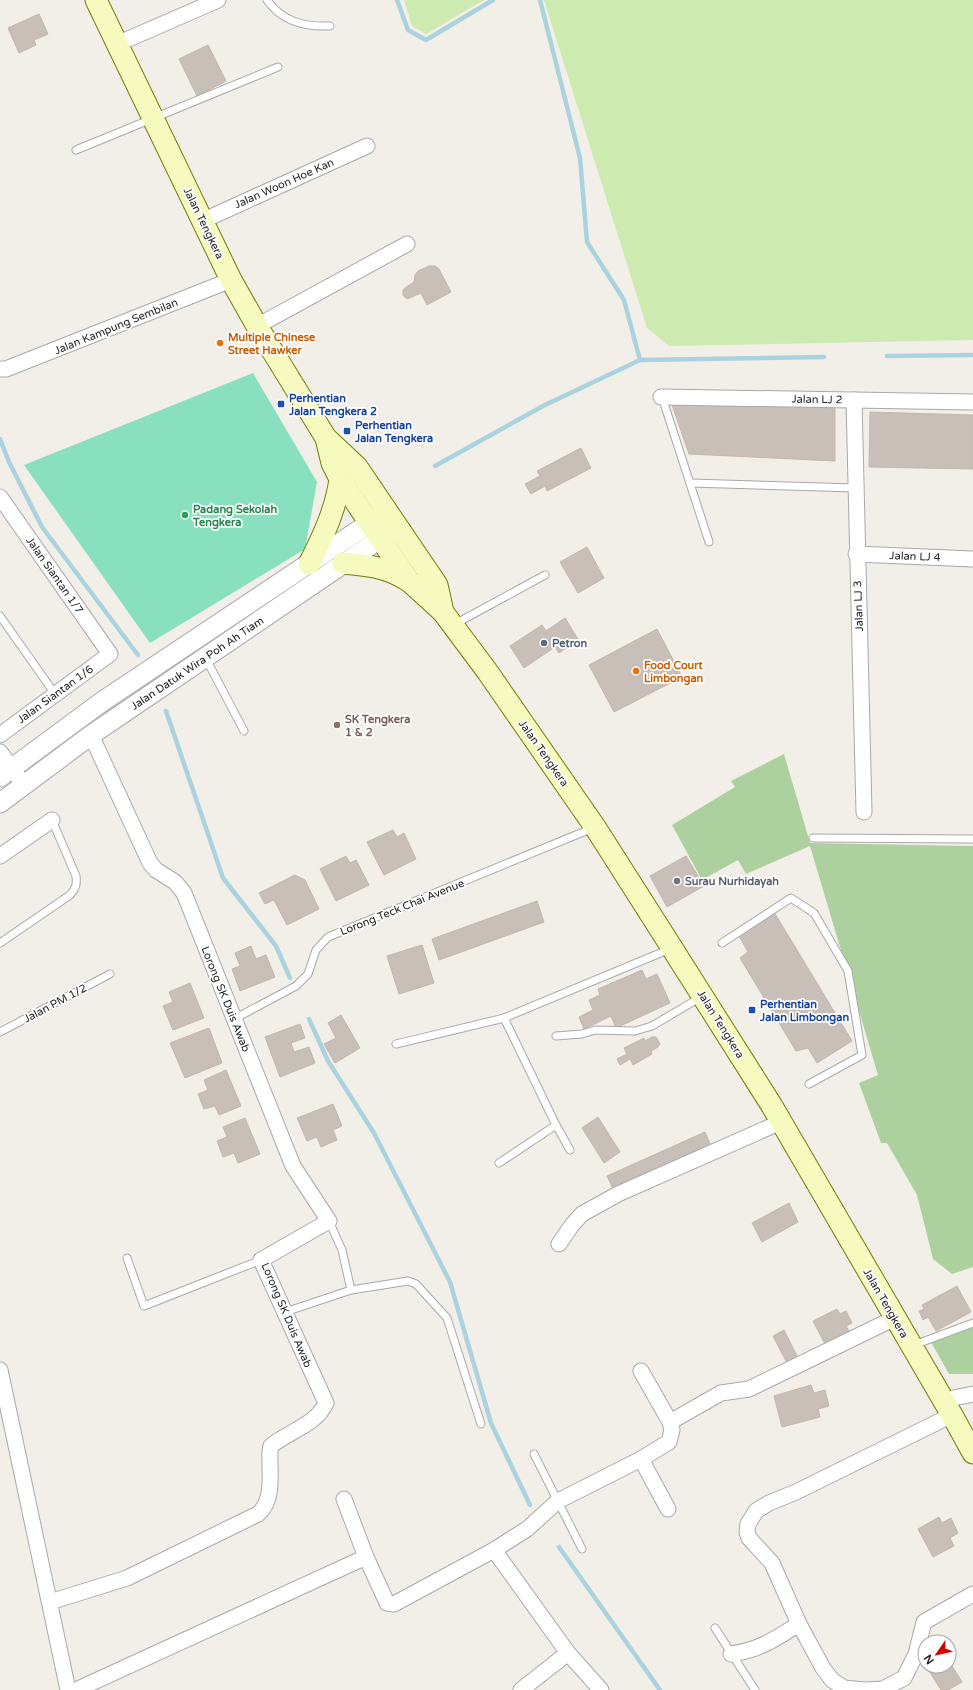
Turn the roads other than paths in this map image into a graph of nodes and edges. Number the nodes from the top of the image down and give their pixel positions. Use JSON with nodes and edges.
{"nodes":[{"id":1,"x":96,"y":0,"type":"edge"},
{"id":2,"x":218,"y":0,"type":"edge"},
{"id":3,"x":267,"y":0,"type":"edge"},
{"id":4,"x":330,"y":26,"type":"dead end"},
{"id":5,"x":118,"y":44,"type":"junction"},
{"id":6,"x":278,"y":67,"type":"dead end"},
{"id":7,"x":154,"y":118,"type":"junction"},
{"id":8,"x":367,"y":146,"type":"dead end"},
{"id":9,"x":76,"y":150,"type":"dead end"},
{"id":10,"x":202,"y":221,"type":"junction"},
{"id":11,"x":407,"y":244,"type":"dead end"},
{"id":12,"x":231,"y":280,"type":"junction"},
{"id":13,"x":257,"y":326,"type":"junction"},
{"id":14,"x":0,"y":369,"type":"edge"},
{"id":15,"x":662,"y":397,"type":"joint"},
{"id":16,"x":854,"y":400,"type":"junction"},
{"id":17,"x":973,"y":402,"type":"edge"},
{"id":18,"x":326,"y":438,"type":"junction"},
{"id":19,"x":340,"y":479,"type":"junction"},
{"id":20,"x":691,"y":483,"type":"junction"},
{"id":21,"x":855,"y":488,"type":"junction"},
{"id":22,"x":0,"y":497,"type":"edge"},
{"id":23,"x":392,"y":519,"type":"junction"},
{"id":24,"x":374,"y":531,"type":"junction"},
{"id":25,"x":709,"y":542,"type":"dead end"},
{"id":26,"x":856,"y":554,"type":"junction"},
{"id":27,"x":973,"y":559,"type":"edge"},
{"id":28,"x":343,"y":563,"type":"junction"},
{"id":29,"x":309,"y":564,"type":"junction"},
{"id":30,"x":545,"y":575,"type":"dead end"},
{"id":31,"x":409,"y":581,"type":"junction"},
{"id":32,"x":0,"y":616,"type":"edge"},
{"id":33,"x":448,"y":619,"type":"junction"},
{"id":34,"x":110,"y":654,"type":"joint"},
{"id":35,"x":205,"y":656,"type":"junction"},
{"id":36,"x":55,"y":694,"type":"junction"},
{"id":37,"x":244,"y":731,"type":"dead end"},
{"id":38,"x":0,"y":734,"type":"edge"},
{"id":39,"x":92,"y":735,"type":"junction"},
{"id":40,"x":0,"y":752,"type":"edge"},
{"id":41,"x":6,"y":773,"type":"edge"},
{"id":42,"x":24,"y":785,"type":"junction"},
{"id":43,"x":0,"y":803,"type":"edge"},
{"id":44,"x":864,"y":812,"type":"dead end"},
{"id":45,"x":52,"y":820,"type":"joint"},
{"id":46,"x":595,"y":827,"type":"junction"},
{"id":47,"x":813,"y":838,"type":"dead end"},
{"id":48,"x":973,"y":838,"type":"edge"},
{"id":49,"x":0,"y":856,"type":"edge"},
{"id":50,"x":0,"y":943,"type":"edge"},
{"id":51,"x":722,"y":943,"type":"dead end"},
{"id":52,"x":672,"y":948,"type":"junction"},
{"id":53,"x":110,"y":974,"type":"dead end"},
{"id":54,"x":703,"y":996,"type":"junction"},
{"id":55,"x":504,"y":1018,"type":"junction"},
{"id":56,"x":234,"y":1019,"type":"junction"},
{"id":57,"x":0,"y":1032,"type":"edge"},
{"id":58,"x":556,"y":1036,"type":"dead end"},
{"id":59,"x":396,"y":1044,"type":"dead end"},
{"id":60,"x":809,"y":1084,"type":"dead end"},
{"id":61,"x":781,"y":1122,"type":"junction"},
{"id":62,"x":556,"y":1125,"type":"junction"},
{"id":63,"x":570,"y":1150,"type":"dead end"},
{"id":64,"x":499,"y":1163,"type":"dead end"},
{"id":65,"x":329,"y":1221,"type":"junction"},
{"id":66,"x":559,"y":1244,"type":"dead end"},
{"id":67,"x":126,"y":1258,"type":"dead end"},
{"id":68,"x":261,"y":1260,"type":"junction"},
{"id":69,"x":351,"y":1290,"type":"junction"},
{"id":70,"x":285,"y":1312,"type":"junction"},
{"id":71,"x":895,"y":1318,"type":"junction"},
{"id":72,"x":973,"y":1323,"type":"edge"},
{"id":73,"x":912,"y":1346,"type":"junction"},
{"id":74,"x":0,"y":1370,"type":"edge"},
{"id":75,"x":641,"y":1371,"type":"dead end"},
{"id":76,"x":973,"y":1394,"type":"edge"},
{"id":77,"x":948,"y":1407,"type":"junction"},
{"id":78,"x":670,"y":1422,"type":"junction"},
{"id":79,"x":481,"y":1424,"type":"dead end"},
{"id":80,"x":973,"y":1453,"type":"edge"},
{"id":81,"x":534,"y":1454,"type":"dead end"},
{"id":82,"x":641,"y":1459,"type":"junction"},
{"id":83,"x":344,"y":1499,"type":"dead end"},
{"id":84,"x":558,"y":1501,"type":"junction"},
{"id":85,"x":668,"y":1509,"type":"dead end"},
{"id":86,"x":582,"y":1549,"type":"dead end"},
{"id":87,"x":494,"y":1550,"type":"junction"},
{"id":88,"x":366,"y":1557,"type":"junction"},
{"id":89,"x":973,"y":1594,"type":"edge"},
{"id":90,"x":50,"y":1602,"type":"junction"},
{"id":91,"x":799,"y":1624,"type":"junction"},
{"id":92,"x":715,"y":1628,"type":"dead end"},
{"id":93,"x":568,"y":1653,"type":"junction"},
{"id":94,"x":731,"y":1654,"type":"junction"},
{"id":95,"x":68,"y":1690,"type":"edge"},
{"id":96,"x":76,"y":1690,"type":"edge"},
{"id":97,"x":521,"y":1690,"type":"edge"},
{"id":98,"x":601,"y":1690,"type":"edge"},
{"id":99,"x":755,"y":1690,"type":"edge"}],
"edges":[{"from":1,"to":5,"type":"main road","name":"Jalan Tengkera"},
{"from":2,"to":5,"type":"street"},
{"from":3,"to":4,"type":"lane"},
{"from":5,"to":7,"type":"main road","name":"Jalan Tengkera"},
{"from":6,"to":7,"type":"lane"},
{"from":7,"to":9,"type":"lane"},
{"from":7,"to":10,"type":"main road","name":"Jalan Tengkera"},
{"from":8,"to":10,"type":"street","name":"Jalan Woon Hoe Kan"},
{"from":10,"to":12,"type":"main road","name":"Jalan Tengkera"},
{"from":11,"to":13,"type":"street"},
{"from":12,"to":13,"type":"main road","name":"Jalan Tengkera"},
{"from":12,"to":14,"type":"street","name":"Jalan Kampung Sembilan"},
{"from":13,"to":18,"type":"main road","name":"Jalan Tengkera"},
{"from":15,"to":16,"type":"street","name":"Jalan LJ 2"},
{"from":15,"to":20,"type":"lane"},
{"from":16,"to":17,"type":"street","name":"Jalan LJ 2"},
{"from":16,"to":21,"type":"street","name":"Jalan LJ 3"},
{"from":18,"to":19,"type":"main road","name":"Jalan Tengkera"},
{"from":18,"to":23,"type":"main road","name":"Jalan Tengkera"},
{"from":19,"to":24,"type":"main road","name":"Jalan Tengkera"},
{"from":19,"to":29,"type":"main road"},
{"from":20,"to":21,"type":"lane"},
{"from":20,"to":25,"type":"lane"},
{"from":21,"to":26,"type":"street","name":"Jalan LJ 3"},
{"from":22,"to":34,"type":"street","name":"Jalan Siantan 1/7"},
{"from":23,"to":24,"type":"street","name":"Jalan Datuk Wira Poh Ah Tiam"},
{"from":23,"to":33,"type":"main road","name":"Jalan Tengkera"},
{"from":24,"to":28,"type":"street","name":"Jalan Datuk Wira Poh Ah Tiam"},
{"from":24,"to":29,"type":"street","name":"Jalan Datuk Wira Poh Ah Tiam"},
{"from":24,"to":31,"type":"main road","name":"Jalan Tengkera"},
{"from":26,"to":27,"type":"street","name":"Jalan LJ 4"},
{"from":26,"to":44,"type":"street","name":"Jalan LJ 3"},
{"from":28,"to":31,"type":"main road"},
{"from":28,"to":35,"type":"street","name":"Jalan Datuk Wira Poh Ah Tiam"},
{"from":29,"to":41,"type":"street","name":"Jalan Datuk Wira Poh Ah Tiam"},
{"from":30,"to":33,"type":"lane"},
{"from":31,"to":33,"type":"main road","name":"Jalan Tengkera"},
{"from":32,"to":36,"type":"lane"},
{"from":33,"to":46,"type":"main road","name":"Jalan Tengkera"},
{"from":34,"to":36,"type":"street","name":"Jalan Siantan 1/6"},
{"from":35,"to":37,"type":"lane"},
{"from":35,"to":39,"type":"street","name":"Jalan Datuk Wira Poh Ah Tiam"},
{"from":36,"to":38,"type":"street","name":"Jalan Siantan 1/6"},
{"from":39,"to":42,"type":"street","name":"Jalan Datuk Wira Poh Ah Tiam"},
{"from":39,"to":56,"type":"street","name":"Lorong SK Duis Awab"},
{"from":40,"to":41,"type":"street"},
{"from":41,"to":42,"type":"street"},
{"from":42,"to":43,"type":"street","name":"Jalan Datuk Wira Poh Ah Tiam"},
{"from":45,"to":49,"type":"street"},
{"from":45,"to":50,"type":"lane"},
{"from":46,"to":52,"type":"main road","name":"Jalan Tengkera"},
{"from":46,"to":56,"type":"lane","name":"Lorong Teck Chai Avenue"},
{"from":47,"to":48,"type":"lane"},
{"from":51,"to":60,"type":"lane"},
{"from":52,"to":54,"type":"main road","name":"Jalan Tengkera"},
{"from":52,"to":55,"type":"lane"},
{"from":53,"to":57,"type":"lane","name":"Jalan PM 1/2"},
{"from":54,"to":58,"type":"lane"},
{"from":54,"to":61,"type":"main road","name":"Jalan Tengkera"},
{"from":55,"to":59,"type":"lane"},
{"from":55,"to":62,"type":"lane"},
{"from":56,"to":65,"type":"street","name":"Lorong SK Duis Awab"},
{"from":61,"to":66,"type":"street"},
{"from":61,"to":71,"type":"main road","name":"Jalan Tengkera"},
{"from":62,"to":63,"type":"lane"},
{"from":62,"to":64,"type":"lane"},
{"from":65,"to":68,"type":"street","name":"Lorong SK Duis Awab"},
{"from":65,"to":69,"type":"lane"},
{"from":67,"to":68,"type":"lane"},
{"from":68,"to":70,"type":"street","name":"Lorong SK Duis Awab"},
{"from":69,"to":70,"type":"lane"},
{"from":69,"to":79,"type":"lane"},
{"from":70,"to":90,"type":"street","name":"Lorong SK Duis Awab"},
{"from":71,"to":73,"type":"main road","name":"Jalan Tengkera"},
{"from":71,"to":78,"type":"street"},
{"from":72,"to":73,"type":"lane"},
{"from":73,"to":77,"type":"main road","name":"Jalan Tengkera"},
{"from":74,"to":90,"type":"street"},
{"from":75,"to":78,"type":"street"},
{"from":76,"to":77,"type":"street"},
{"from":77,"to":80,"type":"main road","name":"Jalan Tengkera"},
{"from":77,"to":91,"type":"street"},
{"from":78,"to":82,"type":"street"},
{"from":81,"to":84,"type":"lane"},
{"from":82,"to":84,"type":"street"},
{"from":82,"to":85,"type":"street"},
{"from":83,"to":88,"type":"street"},
{"from":84,"to":86,"type":"lane"},
{"from":84,"to":87,"type":"street"},
{"from":87,"to":88,"type":"street"},
{"from":87,"to":93,"type":"street"},
{"from":88,"to":96,"type":"street"},
{"from":89,"to":91,"type":"street"},
{"from":90,"to":95,"type":"street"},
{"from":91,"to":94,"type":"street"},
{"from":92,"to":94,"type":"lane"},
{"from":93,"to":97,"type":"street"},
{"from":93,"to":98,"type":"street"},
{"from":94,"to":99,"type":"lane"}]}
